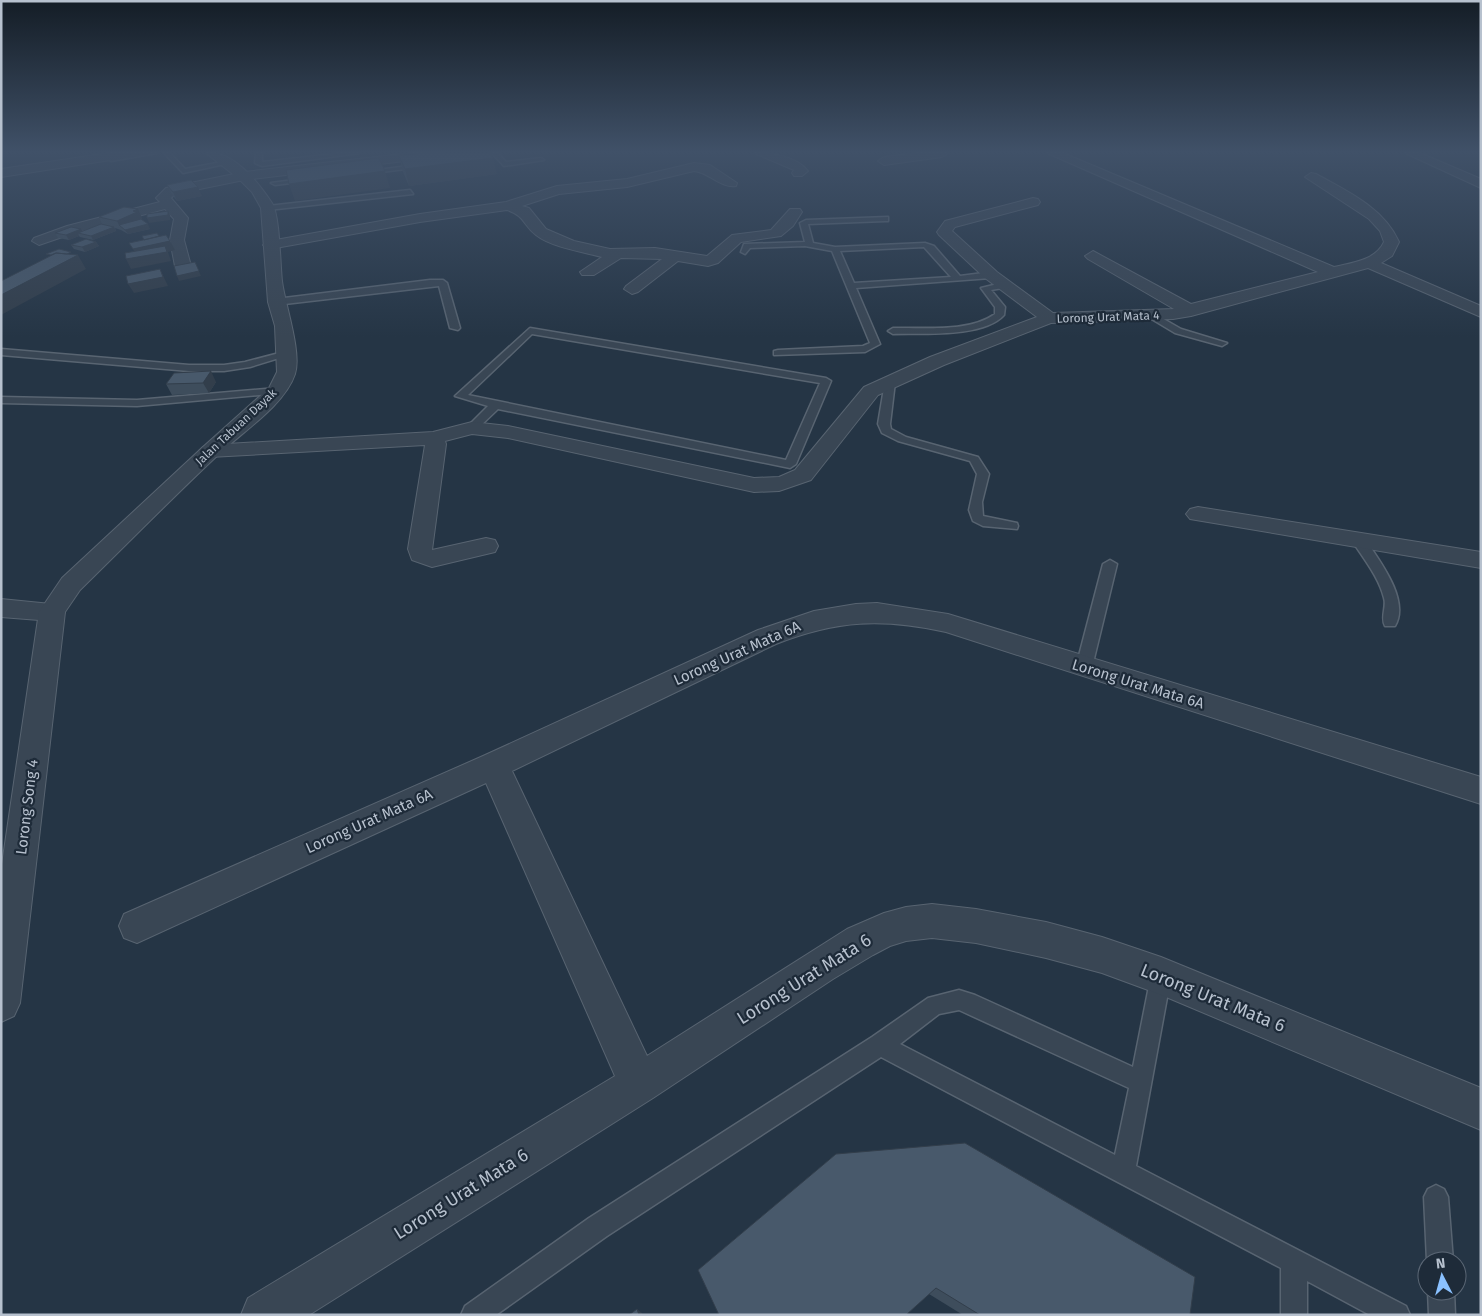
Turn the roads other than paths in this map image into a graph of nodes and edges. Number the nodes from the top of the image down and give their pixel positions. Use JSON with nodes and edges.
{"nodes":[{"id":1,"x":128,"y":214,"type":"edge"},
{"id":2,"x":179,"y":214,"type":"edge"},
{"id":3,"x":268,"y":214,"type":"edge"},
{"id":4,"x":448,"y":214,"type":"edge"},
{"id":5,"x":527,"y":214,"type":"edge"},
{"id":6,"x":794,"y":214,"type":"edge"},
{"id":7,"x":986,"y":214,"type":"edge"},
{"id":8,"x":1197,"y":214,"type":"edge"},
{"id":9,"x":1373,"y":214,"type":"edge"},
{"id":10,"x":885,"y":219,"type":"dead end"},
{"id":11,"x":39,"y":241,"type":"dead end"},
{"id":12,"x":810,"y":244,"type":"junction"},
{"id":13,"x":270,"y":245,"type":"junction"},
{"id":14,"x":835,"y":249,"type":"junction"},
{"id":15,"x":745,"y":252,"type":"dead end"},
{"id":16,"x":618,"y":254,"type":"junction"},
{"id":17,"x":675,"y":256,"type":"junction"},
{"id":18,"x":1092,"y":256,"type":"dead end"},
{"id":19,"x":1369,"y":262,"type":"junction"},
{"id":20,"x":184,"y":266,"type":"edge"},
{"id":21,"x":588,"y":272,"type":"dead end"},
{"id":22,"x":1332,"y":272,"type":"junction"},
{"id":23,"x":958,"y":280,"type":"junction"},
{"id":24,"x":984,"y":284,"type":"junction"},
{"id":25,"x":851,"y":286,"type":"junction"},
{"id":26,"x":965,"y":288,"type":"dead end"},
{"id":27,"x":632,"y":289,"type":"dead end"},
{"id":28,"x":873,"y":292,"type":"dead end"},
{"id":29,"x":276,"y":302,"type":"junction"},
{"id":30,"x":1191,"y":311,"type":"junction"},
{"id":31,"x":1481,"y":312,"type":"edge"},
{"id":32,"x":1153,"y":316,"type":"junction"},
{"id":33,"x":1049,"y":318,"type":"junction"},
{"id":34,"x":455,"y":328,"type":"dead end"},
{"id":35,"x":893,"y":331,"type":"dead end"},
{"id":36,"x":1222,"y":343,"type":"dead end"},
{"id":37,"x":1,"y":352,"type":"edge"},
{"id":38,"x":286,"y":354,"type":"junction"},
{"id":39,"x":778,"y":354,"type":"dead end"},
{"id":40,"x":890,"y":382,"type":"junction"},
{"id":41,"x":277,"y":391,"type":"junction"},
{"id":42,"x":1,"y":400,"type":"edge"},
{"id":43,"x":496,"y":405,"type":"junction"},
{"id":44,"x":472,"y":428,"type":"junction"},
{"id":45,"x":433,"y":438,"type":"junction"},
{"id":46,"x":210,"y":452,"type":"junction"},
{"id":47,"x":1198,"y":514,"type":"dead end"},
{"id":48,"x":1012,"y":526,"type":"dead end"},
{"id":49,"x":1358,"y":539,"type":"junction"},
{"id":50,"x":486,"y":546,"type":"dead end"},
{"id":51,"x":1481,"y":560,"type":"edge"},
{"id":52,"x":1110,"y":564,"type":"dead end"},
{"id":53,"x":1,"y":608,"type":"edge"},
{"id":54,"x":52,"y":612,"type":"junction"},
{"id":55,"x":1390,"y":622,"type":"dead end"},
{"id":56,"x":1084,"y":667,"type":"junction"},
{"id":57,"x":494,"y":765,"type":"junction"},
{"id":58,"x":1481,"y":791,"type":"edge"},
{"id":59,"x":137,"y":926,"type":"dead end"},
{"id":60,"x":1161,"y":976,"type":"junction"},
{"id":61,"x":1,"y":1003,"type":"edge"},
{"id":62,"x":880,"y":1045,"type":"junction"},
{"id":63,"x":1141,"y":1082,"type":"junction"},
{"id":64,"x":639,"y":1084,"type":"junction"},
{"id":65,"x":1481,"y":1109,"type":"edge"},
{"id":66,"x":1124,"y":1170,"type":"junction"},
{"id":67,"x":1436,"y":1197,"type":"dead end"},
{"id":68,"x":1439,"y":1251,"type":"edge"},
{"id":69,"x":1294,"y":1260,"type":"junction"},
{"id":70,"x":1441,"y":1301,"type":"edge"},
{"id":71,"x":265,"y":1315,"type":"edge"},
{"id":72,"x":474,"y":1315,"type":"edge"},
{"id":73,"x":1294,"y":1315,"type":"edge"},
{"id":74,"x":1397,"y":1315,"type":"edge"},
{"id":75,"x":1442,"y":1315,"type":"edge"}],
"edges":[{"from":1,"to":11,"type":"street"},
{"from":2,"to":20,"type":"street"},
{"from":3,"to":13,"type":"street","name":"Jalan Tabuan Dayak"},
{"from":4,"to":13,"type":"street"},
{"from":5,"to":16,"type":"street"},
{"from":6,"to":17,"type":"street"},
{"from":7,"to":24,"type":"street"},
{"from":8,"to":22,"type":"street"},
{"from":9,"to":19,"type":"street","name":"Lorong Urat Mata 4"},
{"from":10,"to":12,"type":"lane"},
{"from":12,"to":14,"type":"lane"},
{"from":12,"to":15,"type":"lane"},
{"from":13,"to":29,"type":"street","name":"Jalan Tabuan Dayak"},
{"from":14,"to":23,"type":"lane"},
{"from":14,"to":25,"type":"lane"},
{"from":16,"to":17,"type":"street"},
{"from":16,"to":21,"type":"street"},
{"from":17,"to":27,"type":"street"},
{"from":18,"to":30,"type":"street"},
{"from":19,"to":22,"type":"street","name":"Lorong Urat Mata 4"},
{"from":19,"to":31,"type":"street"},
{"from":22,"to":30,"type":"street","name":"Lorong Urat Mata 4"},
{"from":23,"to":24,"type":"lane"},
{"from":23,"to":25,"type":"lane"},
{"from":24,"to":33,"type":"street"},
{"from":24,"to":35,"type":"lane"},
{"from":25,"to":39,"type":"lane"},
{"from":26,"to":28,"type":"lane"},
{"from":29,"to":34,"type":"lane"},
{"from":29,"to":38,"type":"street","name":"Jalan Tabuan Dayak"},
{"from":30,"to":32,"type":"street","name":"Lorong Urat Mata 4"},
{"from":32,"to":33,"type":"street","name":"Lorong Urat Mata 4"},
{"from":32,"to":36,"type":"lane"},
{"from":33,"to":40,"type":"street","name":"Lorong Urat Mata 4"},
{"from":37,"to":38,"type":"lane"},
{"from":38,"to":41,"type":"street","name":"Jalan Tabuan Dayak"},
{"from":40,"to":44,"type":"street","name":"Lorong Urat Mata 4"},
{"from":40,"to":48,"type":"lane"},
{"from":41,"to":42,"type":"lane"},
{"from":41,"to":46,"type":"street","name":"Jalan Tabuan Dayak"},
{"from":43,"to":43,"type":"lane"},
{"from":43,"to":44,"type":"lane"},
{"from":44,"to":45,"type":"street"},
{"from":45,"to":46,"type":"street"},
{"from":45,"to":50,"type":"street"},
{"from":46,"to":54,"type":"street","name":"Jalan Tabuan Dayak"},
{"from":47,"to":49,"type":"street"},
{"from":49,"to":51,"type":"street"},
{"from":49,"to":55,"type":"lane"},
{"from":52,"to":56,"type":"lane"},
{"from":53,"to":54,"type":"street"},
{"from":54,"to":61,"type":"street","name":"Lorong Song 4"},
{"from":56,"to":57,"type":"street","name":"Lorong Urat Mata 6A"},
{"from":56,"to":58,"type":"street","name":"Lorong Urat Mata 6A"},
{"from":57,"to":59,"type":"street","name":"Lorong Urat Mata 6A"},
{"from":57,"to":64,"type":"street"},
{"from":60,"to":63,"type":"lane"},
{"from":60,"to":64,"type":"street","name":"Lorong Urat Mata 6"},
{"from":60,"to":65,"type":"street","name":"Lorong Urat Mata 6"},
{"from":62,"to":63,"type":"lane"},
{"from":62,"to":66,"type":"lane"},
{"from":62,"to":72,"type":"lane"},
{"from":63,"to":66,"type":"lane"},
{"from":64,"to":71,"type":"street","name":"Lorong Urat Mata 6"},
{"from":66,"to":69,"type":"lane"},
{"from":67,"to":68,"type":"lane"},
{"from":69,"to":73,"type":"lane"},
{"from":69,"to":74,"type":"lane"},
{"from":70,"to":75,"type":"lane"}]}
